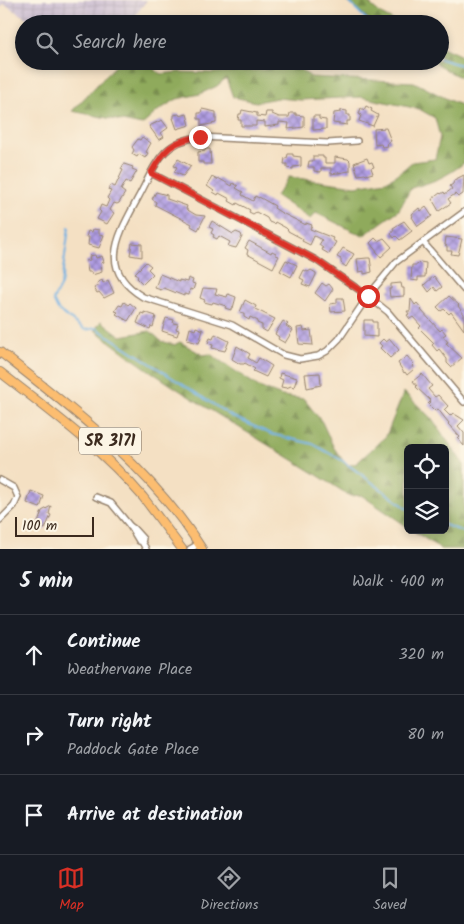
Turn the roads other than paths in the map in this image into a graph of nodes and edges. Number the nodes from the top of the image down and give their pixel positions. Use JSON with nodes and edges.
{"nodes":[{"id":1,"x":357,"y":141,"type":"dead end"},
{"id":2,"x":151,"y":173,"type":"junction"},
{"id":3,"x":464,"y":212,"type":"edge"},
{"id":4,"x":423,"y":242,"type":"junction"},
{"id":5,"x":464,"y":290,"type":"edge"},
{"id":6,"x":368,"y":296,"type":"junction"},
{"id":7,"x":0,"y":352,"type":"edge"},
{"id":8,"x":0,"y":372,"type":"edge"},
{"id":9,"x":464,"y":402,"type":"edge"},
{"id":10,"x":0,"y":480,"type":"edge"},
{"id":11,"x":96,"y":497,"type":"dead end"},
{"id":12,"x":0,"y":520,"type":"edge"},
{"id":13,"x":200,"y":546,"type":"edge"},
{"id":14,"x":146,"y":549,"type":"edge"},
{"id":15,"x":182,"y":549,"type":"edge"},
{"id":16,"x":190,"y":549,"type":"edge"}],
"edges":[{"from":1,"to":2,"type":"street"},
{"from":2,"to":6,"type":"street"},
{"from":2,"to":6,"type":"street"},
{"from":3,"to":4,"type":"street"},
{"from":4,"to":5,"type":"street"},
{"from":4,"to":6,"type":"street"},
{"from":6,"to":9,"type":"street"},
{"from":7,"to":13,"type":"main road","number":"SR 3171"},
{"from":8,"to":15,"type":"main road","number":"SR 3171"},
{"from":10,"to":12,"type":"street"},
{"from":11,"to":14,"type":"street"},
{"from":13,"to":16,"type":"street"}]}
